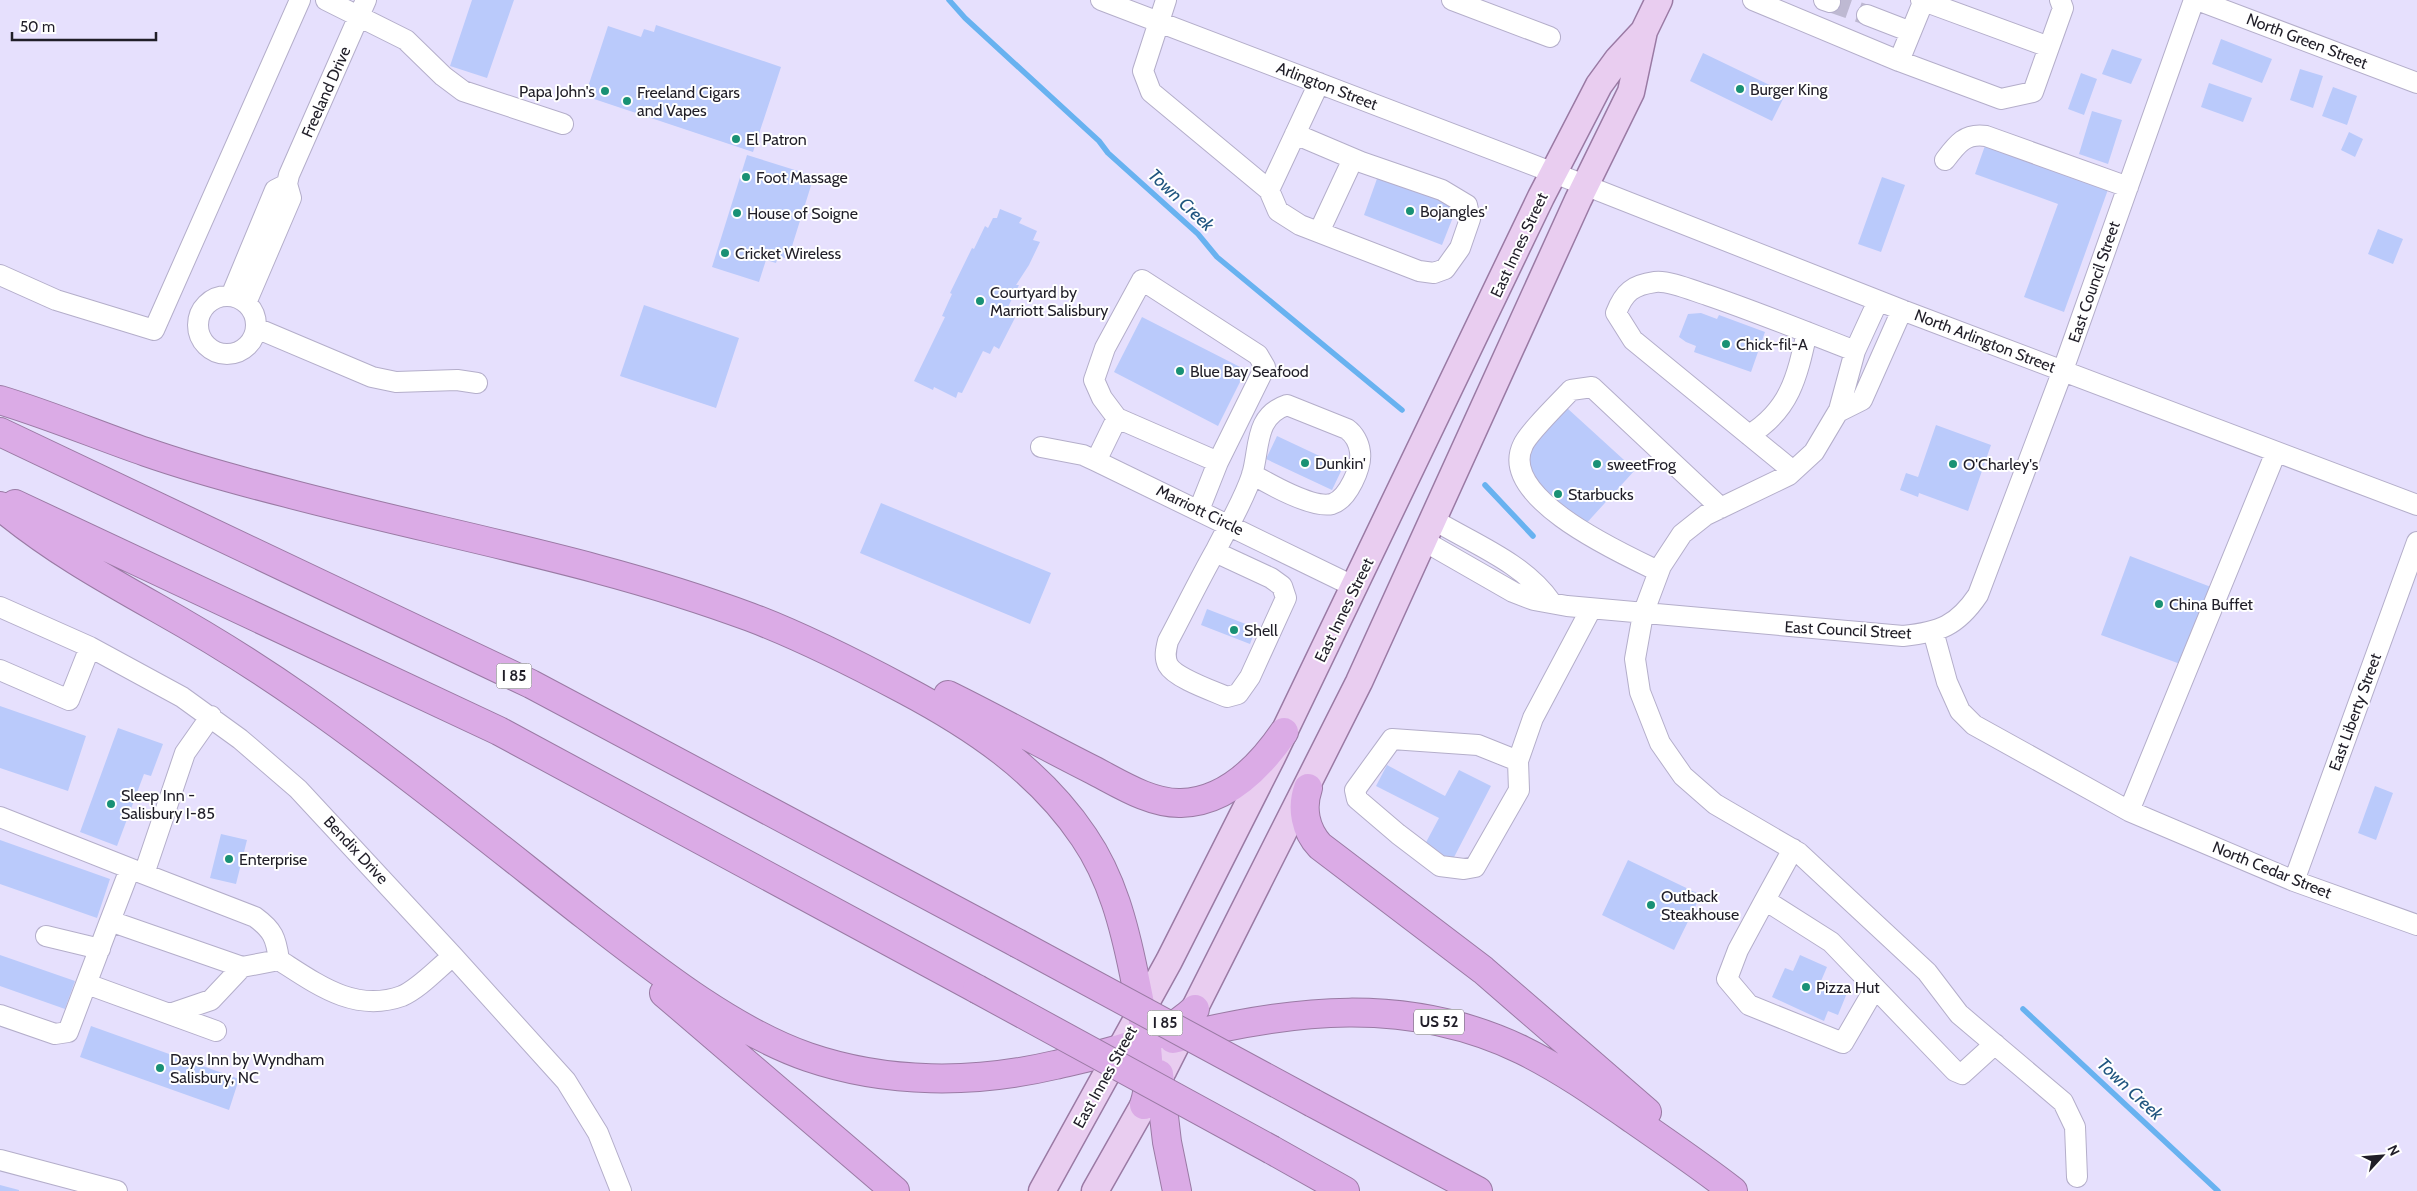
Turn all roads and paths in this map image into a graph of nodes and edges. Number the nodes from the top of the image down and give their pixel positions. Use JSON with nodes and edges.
{"nodes":[{"id":1,"x":300,"y":0,"type":"edge"},
{"id":2,"x":326,"y":0,"type":"edge"},
{"id":3,"x":1101,"y":0,"type":"edge"},
{"id":4,"x":1166,"y":0,"type":"edge"},
{"id":5,"x":1452,"y":0,"type":"edge"},
{"id":6,"x":1659,"y":0,"type":"edge"},
{"id":7,"x":1753,"y":0,"type":"edge"},
{"id":8,"x":1923,"y":0,"type":"edge"},
{"id":9,"x":2060,"y":0,"type":"edge"},
{"id":10,"x":2196,"y":0,"type":"edge"},
{"id":11,"x":363,"y":8,"type":"edge"},
{"id":12,"x":1867,"y":15,"type":"tunnel mouth"},
{"id":13,"x":1158,"y":22,"type":"junction"},
{"id":14,"x":1644,"y":30,"type":"junction"},
{"id":15,"x":1911,"y":32,"type":"junction"},
{"id":16,"x":1550,"y":37,"type":"dead end"},
{"id":17,"x":2049,"y":46,"type":"junction"},
{"id":18,"x":1899,"y":61,"type":"junction"},
{"id":19,"x":1319,"y":83,"type":"junction"},
{"id":20,"x":2417,"y":83,"type":"edge"},
{"id":21,"x":563,"y":124,"type":"dead end"},
{"id":22,"x":1295,"y":134,"type":"junction"},
{"id":23,"x":1353,"y":159,"type":"junction"},
{"id":24,"x":1945,"y":160,"type":"dead end"},
{"id":25,"x":1554,"y":173,"type":"junction"},
{"id":26,"x":1585,"y":185,"type":"junction"},
{"id":27,"x":2128,"y":186,"type":"junction"},
{"id":28,"x":1269,"y":190,"type":"junction"},
{"id":29,"x":1319,"y":232,"type":"junction"},
{"id":30,"x":0,"y":275,"type":"edge"},
{"id":31,"x":239,"y":299,"type":"junction"},
{"id":32,"x":1878,"y":301,"type":"junction"},
{"id":33,"x":1902,"y":310,"type":"junction"},
{"id":34,"x":256,"y":328,"type":"junction"},
{"id":35,"x":1807,"y":332,"type":"junction"},
{"id":36,"x":1855,"y":351,"type":"junction"},
{"id":37,"x":2063,"y":370,"type":"junction"},
{"id":38,"x":477,"y":383,"type":"dead end"},
{"id":39,"x":0,"y":400,"type":"edge"},
{"id":40,"x":1838,"y":411,"type":"junction"},
{"id":41,"x":1117,"y":418,"type":"junction"},
{"id":42,"x":0,"y":432,"type":"edge"},
{"id":43,"x":1749,"y":435,"type":"junction"},
{"id":44,"x":1041,"y":447,"type":"dead end"},
{"id":45,"x":2276,"y":452,"type":"junction"},
{"id":46,"x":1096,"y":461,"type":"junction"},
{"id":47,"x":1218,"y":462,"type":"junction"},
{"id":48,"x":1793,"y":471,"type":"junction"},
{"id":49,"x":1252,"y":474,"type":"junction"},
{"id":50,"x":0,"y":497,"type":"edge"},
{"id":51,"x":2417,"y":505,"type":"edge"},
{"id":52,"x":0,"y":506,"type":"edge"},
{"id":53,"x":1721,"y":508,"type":"junction"},
{"id":54,"x":1199,"y":510,"type":"junction"},
{"id":55,"x":1229,"y":524,"type":"junction"},
{"id":56,"x":1429,"y":531,"type":"junction"},
{"id":57,"x":2417,"y":542,"type":"edge"},
{"id":58,"x":1214,"y":552,"type":"junction"},
{"id":59,"x":1658,"y":571,"type":"junction"},
{"id":60,"x":1354,"y":587,"type":"junction"},
{"id":61,"x":0,"y":607,"type":"edge"},
{"id":62,"x":1591,"y":609,"type":"junction"},
{"id":63,"x":1643,"y":614,"type":"junction"},
{"id":64,"x":754,"y":619,"type":"junction"},
{"id":65,"x":1934,"y":631,"type":"junction"},
{"id":66,"x":90,"y":647,"type":"junction"},
{"id":67,"x":0,"y":670,"type":"edge"},
{"id":68,"x":211,"y":716,"type":"junction"},
{"id":69,"x":1284,"y":732,"type":"junction"},
{"id":70,"x":1518,"y":761,"type":"junction"},
{"id":71,"x":1308,"y":788,"type":"junction"},
{"id":72,"x":2128,"y":812,"type":"junction"},
{"id":73,"x":0,"y":817,"type":"edge"},
{"id":74,"x":1793,"y":849,"type":"junction"},
{"id":75,"x":501,"y":850,"type":"junction"},
{"id":76,"x":137,"y":872,"type":"junction"},
{"id":77,"x":2294,"y":881,"type":"junction"},
{"id":78,"x":1765,"y":900,"type":"junction"},
{"id":79,"x":110,"y":921,"type":"junction"},
{"id":80,"x":2417,"y":924,"type":"edge"},
{"id":81,"x":46,"y":936,"type":"dead end"},
{"id":82,"x":100,"y":949,"type":"junction"},
{"id":83,"x":453,"y":956,"type":"junction"},
{"id":84,"x":280,"y":960,"type":"junction"},
{"id":85,"x":242,"y":967,"type":"junction"},
{"id":86,"x":87,"y":984,"type":"junction"},
{"id":87,"x":1154,"y":987,"type":"junction"},
{"id":88,"x":1875,"y":988,"type":"junction"},
{"id":89,"x":1195,"y":1009,"type":"joint"},
{"id":90,"x":1141,"y":1013,"type":"junction"},
{"id":91,"x":0,"y":1014,"type":"edge"},
{"id":92,"x":170,"y":1014,"type":"junction"},
{"id":93,"x":216,"y":1032,"type":"dead end"},
{"id":94,"x":1995,"y":1044,"type":"junction"},
{"id":95,"x":1145,"y":1046,"type":"junction"},
{"id":96,"x":1160,"y":1077,"type":"junction"},
{"id":97,"x":1144,"y":1105,"type":"junction"},
{"id":98,"x":0,"y":1160,"type":"edge"},
{"id":99,"x":2077,"y":1177,"type":"dead end"},
{"id":100,"x":117,"y":1191,"type":"edge"},
{"id":101,"x":621,"y":1191,"type":"edge"},
{"id":102,"x":895,"y":1191,"type":"edge"},
{"id":103,"x":1042,"y":1191,"type":"edge"},
{"id":104,"x":1095,"y":1191,"type":"edge"},
{"id":105,"x":1178,"y":1191,"type":"edge"},
{"id":106,"x":1345,"y":1191,"type":"edge"},
{"id":107,"x":1478,"y":1191,"type":"edge"},
{"id":108,"x":1734,"y":1191,"type":"edge"}],
"edges":[{"from":1,"to":30,"type":"street"},
{"from":2,"to":11,"type":"street"},
{"from":3,"to":13,"type":"street","name":"Arlington Street"},
{"from":4,"to":13,"type":"street"},
{"from":5,"to":16,"type":"street"},
{"from":6,"to":14,"type":"main road","name":"East Innes Street"},
{"from":7,"to":18,"type":"street"},
{"from":8,"to":15,"type":"street"},
{"from":8,"to":17,"type":"street"},
{"from":9,"to":17,"type":"street"},
{"from":10,"to":20,"type":"street","name":"North Green Street"},
{"from":10,"to":27,"type":"street","name":"East Council Street"},
{"from":11,"to":21,"type":"street"},
{"from":11,"to":31,"type":"street","name":"Freeland Drive"},
{"from":12,"to":15,"type":"street"},
{"from":13,"to":19,"type":"street","name":"Arlington Street"},
{"from":13,"to":28,"type":"street"},
{"from":14,"to":25,"type":"main road","name":"East Innes Street"},
{"from":14,"to":26,"type":"main road","name":"East Innes Street"},
{"from":15,"to":18,"type":"street"},
{"from":17,"to":18,"type":"street"},
{"from":19,"to":22,"type":"street"},
{"from":19,"to":25,"type":"street","name":"Arlington Street"},
{"from":22,"to":23,"type":"street"},
{"from":22,"to":28,"type":"street"},
{"from":23,"to":29,"type":"street"},
{"from":23,"to":29,"type":"street"},
{"from":24,"to":27,"type":"street"},
{"from":25,"to":26,"type":"street","name":"North Arlington Street"},
{"from":25,"to":60,"type":"main road","name":"East Innes Street"},
{"from":26,"to":32,"type":"street","name":"North Arlington Street"},
{"from":26,"to":56,"type":"main road","name":"East Innes Street"},
{"from":27,"to":37,"type":"street","name":"East Council Street"},
{"from":28,"to":29,"type":"street"},
{"from":31,"to":34,"type":"street"},
{"from":31,"to":34,"type":"street"},
{"from":32,"to":33,"type":"street","name":"North Arlington Street"},
{"from":32,"to":36,"type":"street"},
{"from":33,"to":37,"type":"street","name":"North Arlington Street"},
{"from":33,"to":40,"type":"street"},
{"from":34,"to":38,"type":"street"},
{"from":35,"to":36,"type":"street"},
{"from":35,"to":43,"type":"street"},
{"from":35,"to":43,"type":"street"},
{"from":36,"to":40,"type":"street"},
{"from":37,"to":45,"type":"street","name":"North Arlington Street"},
{"from":37,"to":65,"type":"street","name":"East Council Street"},
{"from":39,"to":64,"type":"highway"},
{"from":40,"to":48,"type":"street"},
{"from":41,"to":46,"type":"street"},
{"from":41,"to":47,"type":"street"},
{"from":41,"to":47,"type":"street"},
{"from":42,"to":107,"type":"highway","number":"I 85","bridge":true},
{"from":43,"to":48,"type":"street"},
{"from":44,"to":46,"type":"street","name":"Marriott Circle"},
{"from":45,"to":51,"type":"street","name":"North Arlington Street"},
{"from":45,"to":72,"type":"street"},
{"from":46,"to":54,"type":"street","name":"Marriott Circle"},
{"from":47,"to":54,"type":"street"},
{"from":48,"to":53,"type":"street"},
{"from":49,"to":49,"type":"street"},
{"from":49,"to":55,"type":"street"},
{"from":50,"to":106,"type":"highway","bridge":true},
{"from":52,"to":75,"type":"highway"},
{"from":53,"to":59,"type":"street"},
{"from":53,"to":59,"type":"street"},
{"from":54,"to":55,"type":"street","name":"Marriott Circle"},
{"from":55,"to":58,"type":"street"},
{"from":55,"to":60,"type":"street","name":"Marriott Circle"},
{"from":56,"to":62,"type":"street","name":"East Council Street"},
{"from":56,"to":71,"type":"main road","name":"East Innes Street"},
{"from":57,"to":77,"type":"street","name":"East Liberty Street"},
{"from":58,"to":58,"type":"street"},
{"from":59,"to":63,"type":"street"},
{"from":60,"to":69,"type":"main road","name":"East Innes Street"},
{"from":61,"to":66,"type":"street","name":"Bendix Drive"},
{"from":62,"to":63,"type":"street","name":"East Council Street"},
{"from":62,"to":70,"type":"street"},
{"from":63,"to":65,"type":"street","name":"East Council Street"},
{"from":63,"to":74,"type":"street"},
{"from":64,"to":69,"type":"highway"},
{"from":64,"to":90,"type":"highway"},
{"from":65,"to":72,"type":"street","name":"North Cedar Street"},
{"from":66,"to":67,"type":"street"},
{"from":66,"to":68,"type":"street","name":"Bendix Drive"},
{"from":68,"to":76,"type":"street"},
{"from":68,"to":83,"type":"street","name":"Bendix Drive"},
{"from":69,"to":87,"type":"main road","name":"East Innes Street"},
{"from":70,"to":70,"type":"street"},
{"from":71,"to":89,"type":"main road","name":"East Innes Street"},
{"from":71,"to":108,"type":"highway"},
{"from":72,"to":77,"type":"street","name":"North Cedar Street"},
{"from":73,"to":76,"type":"street"},
{"from":74,"to":78,"type":"street"},
{"from":74,"to":94,"type":"street"},
{"from":75,"to":95,"type":"highway"},
{"from":75,"to":102,"type":"highway"},
{"from":76,"to":79,"type":"street"},
{"from":76,"to":84,"type":"street"},
{"from":77,"to":80,"type":"street","name":"North Cedar Street"},
{"from":78,"to":88,"type":"street"},
{"from":78,"to":88,"type":"street"},
{"from":79,"to":82,"type":"street"},
{"from":79,"to":85,"type":"street"},
{"from":81,"to":82,"type":"street"},
{"from":82,"to":86,"type":"street"},
{"from":83,"to":84,"type":"street"},
{"from":83,"to":101,"type":"street","name":"Bendix Drive"},
{"from":84,"to":85,"type":"street"},
{"from":85,"to":92,"type":"street"},
{"from":86,"to":91,"type":"street"},
{"from":86,"to":92,"type":"street"},
{"from":87,"to":90,"type":"main road","name":"East Innes Street"},
{"from":87,"to":95,"type":"highway"},
{"from":88,"to":94,"type":"street"},
{"from":89,"to":95,"type":"highway"},
{"from":90,"to":95,"type":"highway"},
{"from":92,"to":93,"type":"street"},
{"from":94,"to":99,"type":"street"},
{"from":95,"to":96,"type":"highway"},
{"from":95,"to":97,"type":"highway"},
{"from":95,"to":103,"type":"main road","name":"East Innes Street"},
{"from":95,"to":108,"type":"highway","number":"US 52"},
{"from":96,"to":97,"type":"main road"},
{"from":96,"to":105,"type":"highway"},
{"from":97,"to":104,"type":"main road"},
{"from":98,"to":100,"type":"street"}]}
